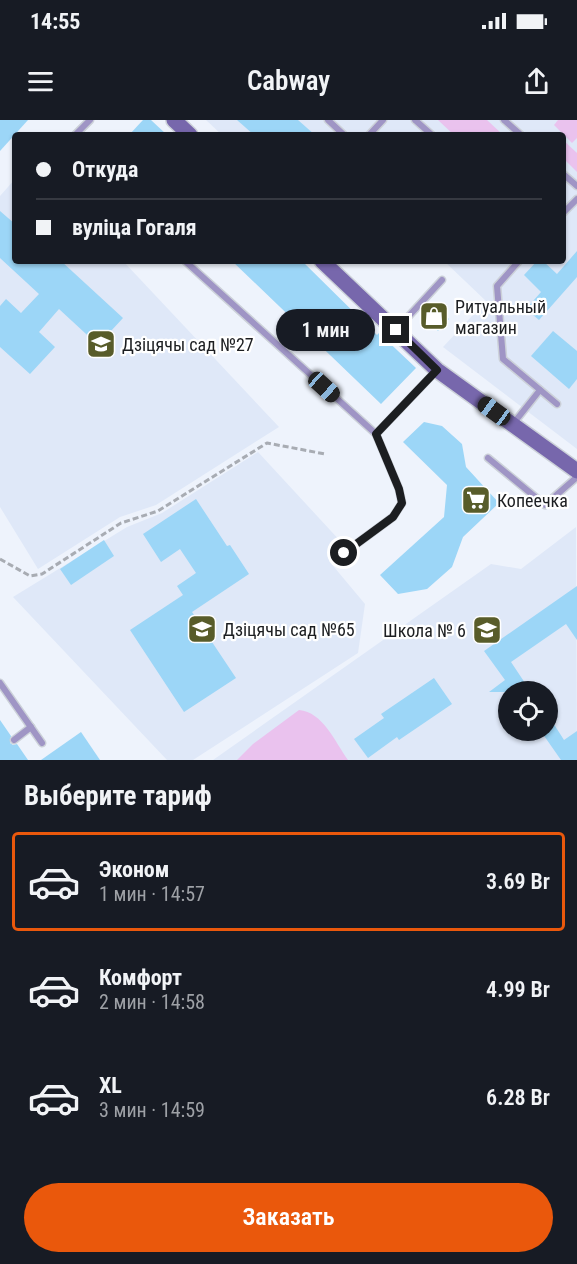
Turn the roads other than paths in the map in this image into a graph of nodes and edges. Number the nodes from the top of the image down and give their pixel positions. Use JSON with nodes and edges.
{"nodes":[{"id":1,"x":90,"y":120,"type":"edge"},
{"id":2,"x":174,"y":120,"type":"edge"},
{"id":3,"x":328,"y":120,"type":"edge"},
{"id":4,"x":383,"y":120,"type":"edge"},
{"id":5,"x":415,"y":120,"type":"edge"},
{"id":6,"x":504,"y":120,"type":"edge"},
{"id":7,"x":78,"y":132,"type":"edge"},
{"id":8,"x":187,"y":132,"type":"edge"},
{"id":9,"x":341,"y":132,"type":"edge"},
{"id":10,"x":372,"y":132,"type":"edge"},
{"id":11,"x":429,"y":132,"type":"edge"},
{"id":12,"x":518,"y":132,"type":"edge"},
{"id":13,"x":577,"y":199,"type":"edge"},
{"id":14,"x":566,"y":210,"type":"edge"},
{"id":15,"x":188,"y":264,"type":"edge"},
{"id":16,"x":325,"y":264,"type":"edge"},
{"id":17,"x":516,"y":264,"type":"edge"},
{"id":18,"x":441,"y":280,"type":"dead end"},
{"id":19,"x":396,"y":330,"type":"junction"},
{"id":20,"x":437,"y":370,"type":"junction"},
{"id":21,"x":540,"y":390,"type":"junction"},
{"id":22,"x":557,"y":404,"type":"dead end"},
{"id":23,"x":513,"y":425,"type":"junction"},
{"id":24,"x":376,"y":434,"type":"junction"},
{"id":25,"x":488,"y":458,"type":"dead end"},
{"id":26,"x":577,"y":471,"type":"edge"},
{"id":27,"x":577,"y":477,"type":"edge"},
{"id":28,"x":344,"y":553,"type":"dead end"},
{"id":29,"x":0,"y":684,"type":"edge"},
{"id":30,"x":31,"y":727,"type":"junction"},
{"id":31,"x":14,"y":740,"type":"dead end"},
{"id":32,"x":42,"y":742,"type":"dead end"}],
"edges":[{"from":1,"to":7,"type":"lane"},
{"from":2,"to":8,"type":"main road"},
{"from":3,"to":9,"type":"lane"},
{"from":4,"to":10,"type":"lane"},
{"from":5,"to":11,"type":"lane"},
{"from":6,"to":12,"type":"lane"},
{"from":13,"to":14,"type":"lane"},
{"from":15,"to":24,"type":"lane"},
{"from":16,"to":19,"type":"main road"},
{"from":17,"to":21,"type":"lane"},
{"from":18,"to":19,"type":"lane"},
{"from":19,"to":20,"type":"main road"},
{"from":20,"to":23,"type":"main road"},
{"from":20,"to":24,"type":"lane"},
{"from":21,"to":22,"type":"lane"},
{"from":21,"to":23,"type":"lane"},
{"from":23,"to":26,"type":"main road"},
{"from":24,"to":28,"type":"lane"},
{"from":25,"to":27,"type":"lane"},
{"from":29,"to":30,"type":"lane"},
{"from":30,"to":31,"type":"lane"},
{"from":30,"to":32,"type":"lane"}]}
